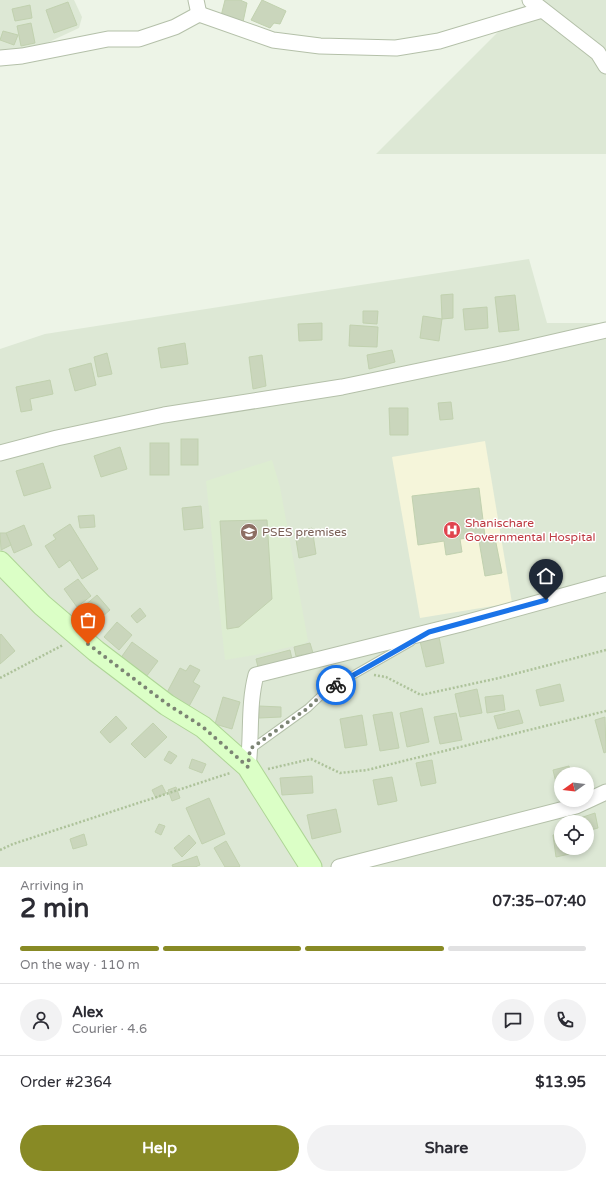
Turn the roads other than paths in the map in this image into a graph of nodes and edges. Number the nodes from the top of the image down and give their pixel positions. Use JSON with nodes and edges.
{"nodes":[{"id":1,"x":530,"y":0,"type":"edge"},
{"id":2,"x":198,"y":7,"type":"edge"},
{"id":3,"x":542,"y":10,"type":"junction"},
{"id":4,"x":0,"y":58,"type":"edge"},
{"id":5,"x":606,"y":66,"type":"edge"},
{"id":6,"x":606,"y":330,"type":"edge"},
{"id":7,"x":0,"y":453,"type":"edge"},
{"id":8,"x":0,"y":562,"type":"edge"},
{"id":9,"x":606,"y":584,"type":"edge"},
{"id":10,"x":429,"y":632,"type":"junction"},
{"id":11,"x":250,"y":763,"type":"junction"},
{"id":12,"x":606,"y":792,"type":"edge"},
{"id":13,"x":311,"y":867,"type":"edge"},
{"id":14,"x":339,"y":867,"type":"edge"}],
"edges":[{"from":1,"to":3,"type":"street"},
{"from":2,"to":3,"type":"street"},
{"from":2,"to":4,"type":"street"},
{"from":3,"to":5,"type":"street"},
{"from":6,"to":7,"type":"street"},
{"from":8,"to":11,"type":"street"},
{"from":9,"to":10,"type":"street"},
{"from":10,"to":11,"type":"lane"},
{"from":10,"to":11,"type":"street"},
{"from":11,"to":13,"type":"street"},
{"from":12,"to":14,"type":"street"}]}
